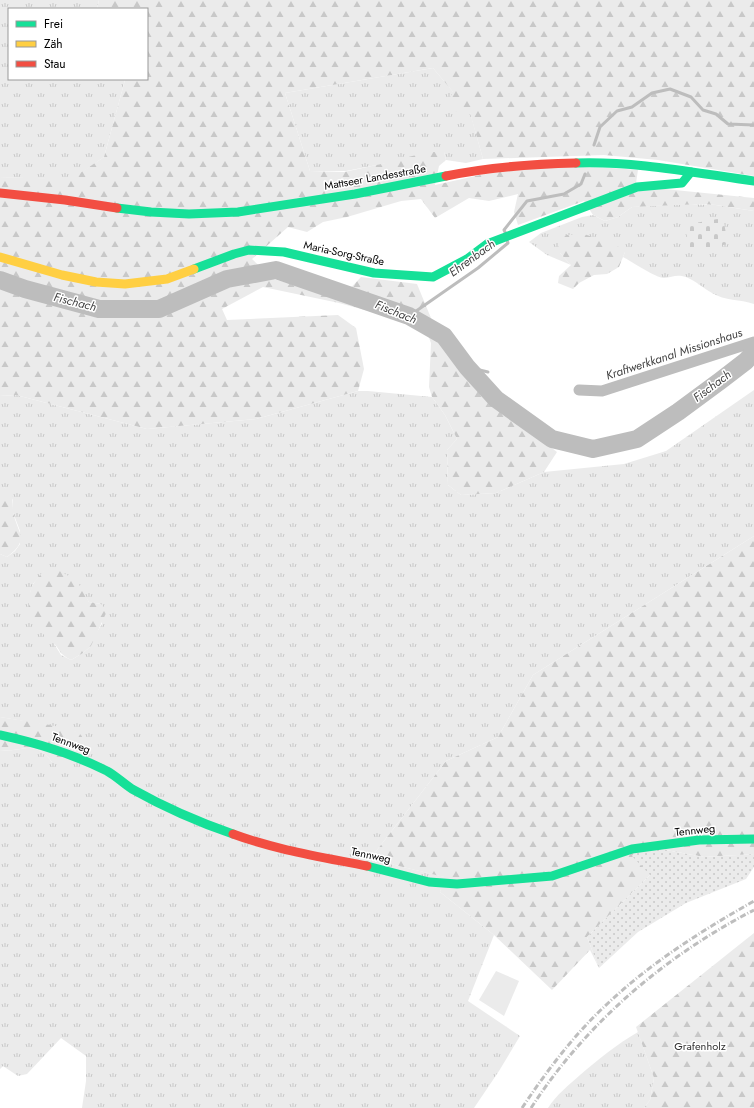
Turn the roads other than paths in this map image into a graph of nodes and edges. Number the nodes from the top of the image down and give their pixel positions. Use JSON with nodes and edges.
{"nodes":[{"id":1,"x":691,"y":172,"type":"junction"},
{"id":2,"x":754,"y":181,"type":"edge"},
{"id":3,"x":0,"y":193,"type":"edge"},
{"id":4,"x":0,"y":257,"type":"edge"},
{"id":5,"x":0,"y":735,"type":"edge"},
{"id":6,"x":754,"y":839,"type":"edge"}],
"edges":[{"from":1,"to":2,"type":"street","name":"Mattseer Landesstraße"},
{"from":1,"to":3,"type":"street","name":"Mattseer Landesstraße"},
{"from":1,"to":4,"type":"street","name":"Maria-Sorg-Straße"},
{"from":5,"to":6,"type":"street","name":"Tennweg"}]}
